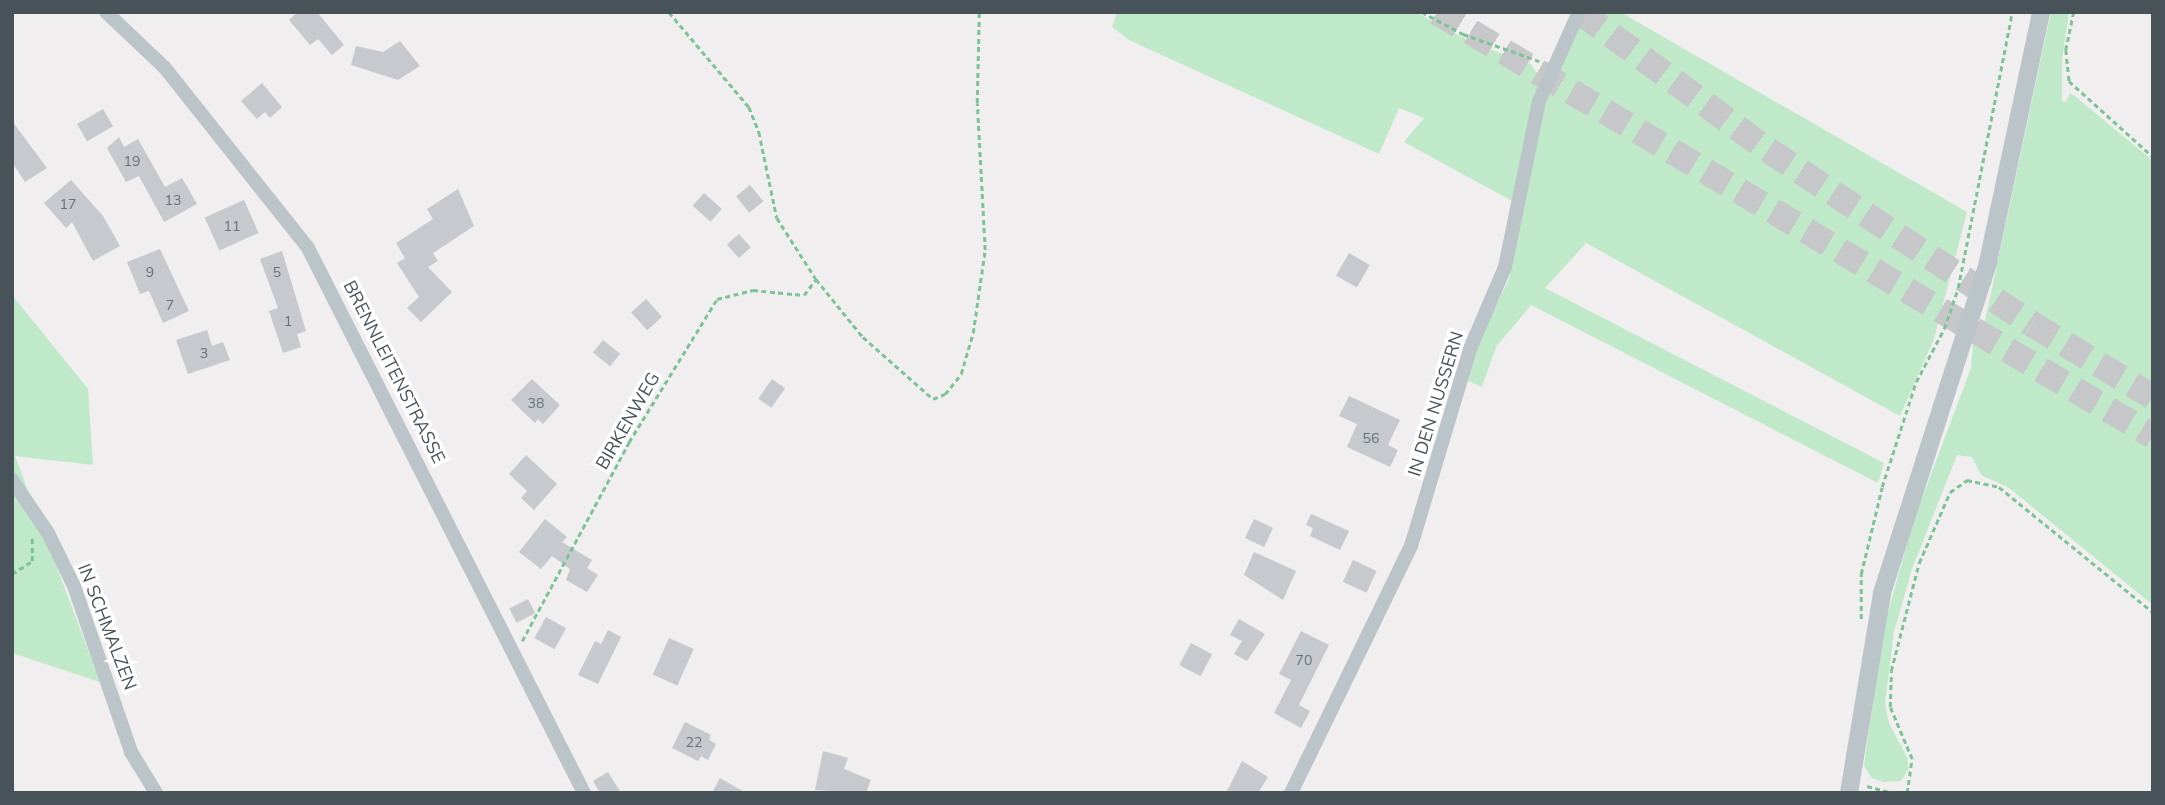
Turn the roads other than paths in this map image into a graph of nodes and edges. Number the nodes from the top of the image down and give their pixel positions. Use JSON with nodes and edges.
{"nodes":[{"id":1,"x":106,"y":12,"type":"edge"},
{"id":2,"x":1579,"y":12,"type":"edge"},
{"id":3,"x":2041,"y":12,"type":"edge"},
{"id":4,"x":12,"y":480,"type":"edge"},
{"id":5,"x":1850,"y":787,"type":"edge"},
{"id":6,"x":156,"y":793,"type":"edge"},
{"id":7,"x":583,"y":793,"type":"edge"},
{"id":8,"x":1291,"y":793,"type":"edge"}],
"edges":[{"from":1,"to":7,"type":"street","name":"BRENNLEITENSTRASSE"},
{"from":2,"to":8,"type":"street","name":"IN DEN NUSSERN"},
{"from":3,"to":5,"type":"street"},
{"from":4,"to":6,"type":"street","name":"IN SCHMALZEN"}]}
